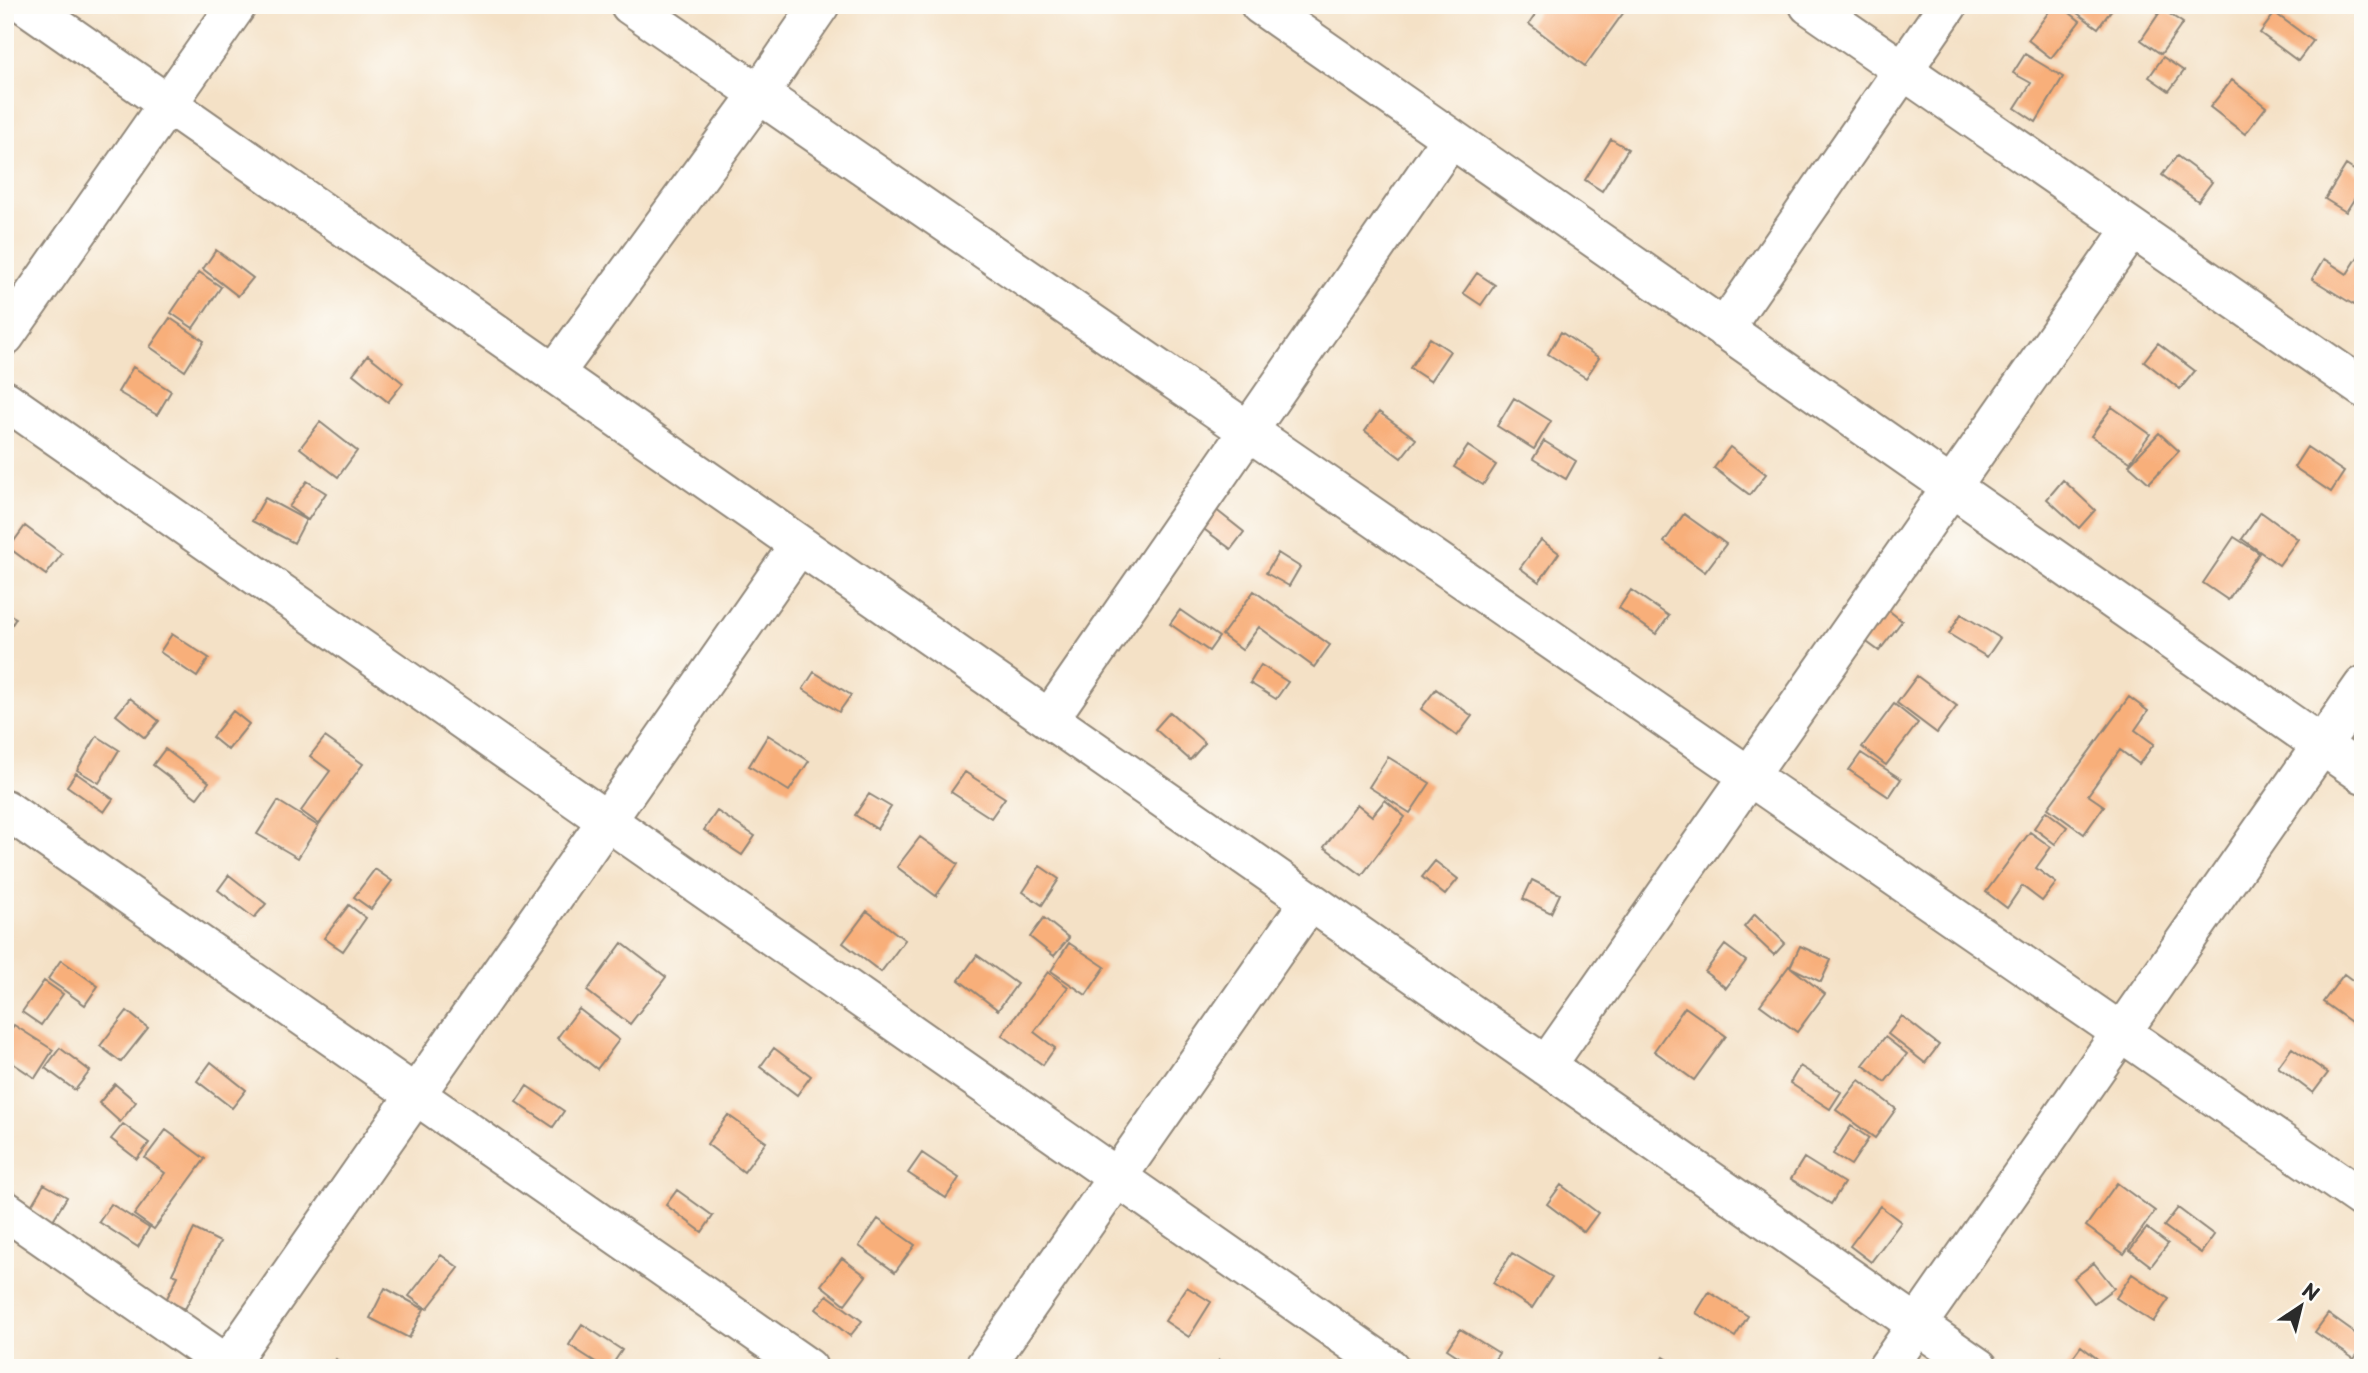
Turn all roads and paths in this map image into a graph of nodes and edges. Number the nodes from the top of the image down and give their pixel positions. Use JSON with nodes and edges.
{"nodes":[{"id":1,"x":26,"y":5,"type":"edge"},
{"id":2,"x":237,"y":5,"type":"edge"},
{"id":3,"x":630,"y":5,"type":"edge"},
{"id":4,"x":820,"y":5,"type":"edge"},
{"id":5,"x":1260,"y":5,"type":"edge"},
{"id":6,"x":1809,"y":5,"type":"edge"},
{"id":7,"x":1948,"y":5,"type":"edge"},
{"id":8,"x":1903,"y":70,"type":"junction"},
{"id":9,"x":759,"y":94,"type":"junction"},
{"id":10,"x":168,"y":104,"type":"junction"},
{"id":11,"x":1451,"y":138,"type":"junction"},
{"id":12,"x":2132,"y":229,"type":"junction"},
{"id":13,"x":1724,"y":329,"type":"junction"},
{"id":14,"x":5,"y":337,"type":"edge"},
{"id":15,"x":554,"y":374,"type":"junction"},
{"id":16,"x":2363,"y":388,"type":"edge"},
{"id":17,"x":5,"y":400,"type":"edge"},
{"id":18,"x":1248,"y":431,"type":"junction"},
{"id":19,"x":1951,"y":487,"type":"junction"},
{"id":20,"x":799,"y":545,"type":"junction"},
{"id":21,"x":2363,"y":686,"type":"edge"},
{"id":22,"x":1049,"y":719,"type":"junction"},
{"id":23,"x":2322,"y":745,"type":"junction"},
{"id":24,"x":2363,"y":774,"type":"edge"},
{"id":25,"x":1749,"y":776,"type":"junction"},
{"id":26,"x":5,"y":809,"type":"edge"},
{"id":27,"x":607,"y":821,"type":"junction"},
{"id":28,"x":1310,"y":901,"type":"junction"},
{"id":29,"x":2120,"y":1032,"type":"junction"},
{"id":30,"x":1546,"y":1066,"type":"junction"},
{"id":31,"x":416,"y":1095,"type":"junction"},
{"id":32,"x":1117,"y":1177,"type":"junction"},
{"id":33,"x":2363,"y":1199,"type":"edge"},
{"id":34,"x":5,"y":1210,"type":"edge"},
{"id":35,"x":1917,"y":1325,"type":"junction"},
{"id":36,"x":228,"y":1367,"type":"edge"},
{"id":37,"x":808,"y":1368,"type":"edge"},
{"id":38,"x":984,"y":1368,"type":"edge"},
{"id":39,"x":1390,"y":1368,"type":"edge"},
{"id":40,"x":1887,"y":1368,"type":"edge"},
{"id":41,"x":1979,"y":1368,"type":"edge"}],
"edges":[{"from":1,"to":10,"type":"street"},
{"from":2,"to":10,"type":"street"},
{"from":3,"to":9,"type":"street"},
{"from":4,"to":9,"type":"street"},
{"from":5,"to":11,"type":"street"},
{"from":6,"to":8,"type":"street"},
{"from":7,"to":8,"type":"street"},
{"from":8,"to":12,"type":"street"},
{"from":8,"to":13,"type":"street"},
{"from":9,"to":15,"type":"street"},
{"from":9,"to":18,"type":"street"},
{"from":10,"to":14,"type":"street"},
{"from":10,"to":15,"type":"street"},
{"from":11,"to":13,"type":"street"},
{"from":11,"to":18,"type":"street"},
{"from":12,"to":16,"type":"street"},
{"from":12,"to":19,"type":"street"},
{"from":13,"to":19,"type":"street"},
{"from":15,"to":20,"type":"street"},
{"from":17,"to":27,"type":"street"},
{"from":18,"to":22,"type":"street"},
{"from":18,"to":25,"type":"street"},
{"from":19,"to":23,"type":"street"},
{"from":19,"to":25,"type":"street"},
{"from":20,"to":22,"type":"street"},
{"from":20,"to":27,"type":"street"},
{"from":21,"to":23,"type":"street"},
{"from":22,"to":28,"type":"street"},
{"from":23,"to":24,"type":"street"},
{"from":23,"to":29,"type":"street"},
{"from":25,"to":29,"type":"street"},
{"from":25,"to":30,"type":"street"},
{"from":26,"to":31,"type":"street"},
{"from":27,"to":31,"type":"street"},
{"from":27,"to":32,"type":"street"},
{"from":28,"to":30,"type":"street"},
{"from":28,"to":32,"type":"street"},
{"from":29,"to":33,"type":"street"},
{"from":29,"to":35,"type":"street"},
{"from":30,"to":35,"type":"street"},
{"from":31,"to":36,"type":"street"},
{"from":31,"to":37,"type":"street"},
{"from":32,"to":38,"type":"street"},
{"from":32,"to":39,"type":"street"},
{"from":34,"to":36,"type":"street"},
{"from":35,"to":40,"type":"street"},
{"from":35,"to":41,"type":"street"}]}
